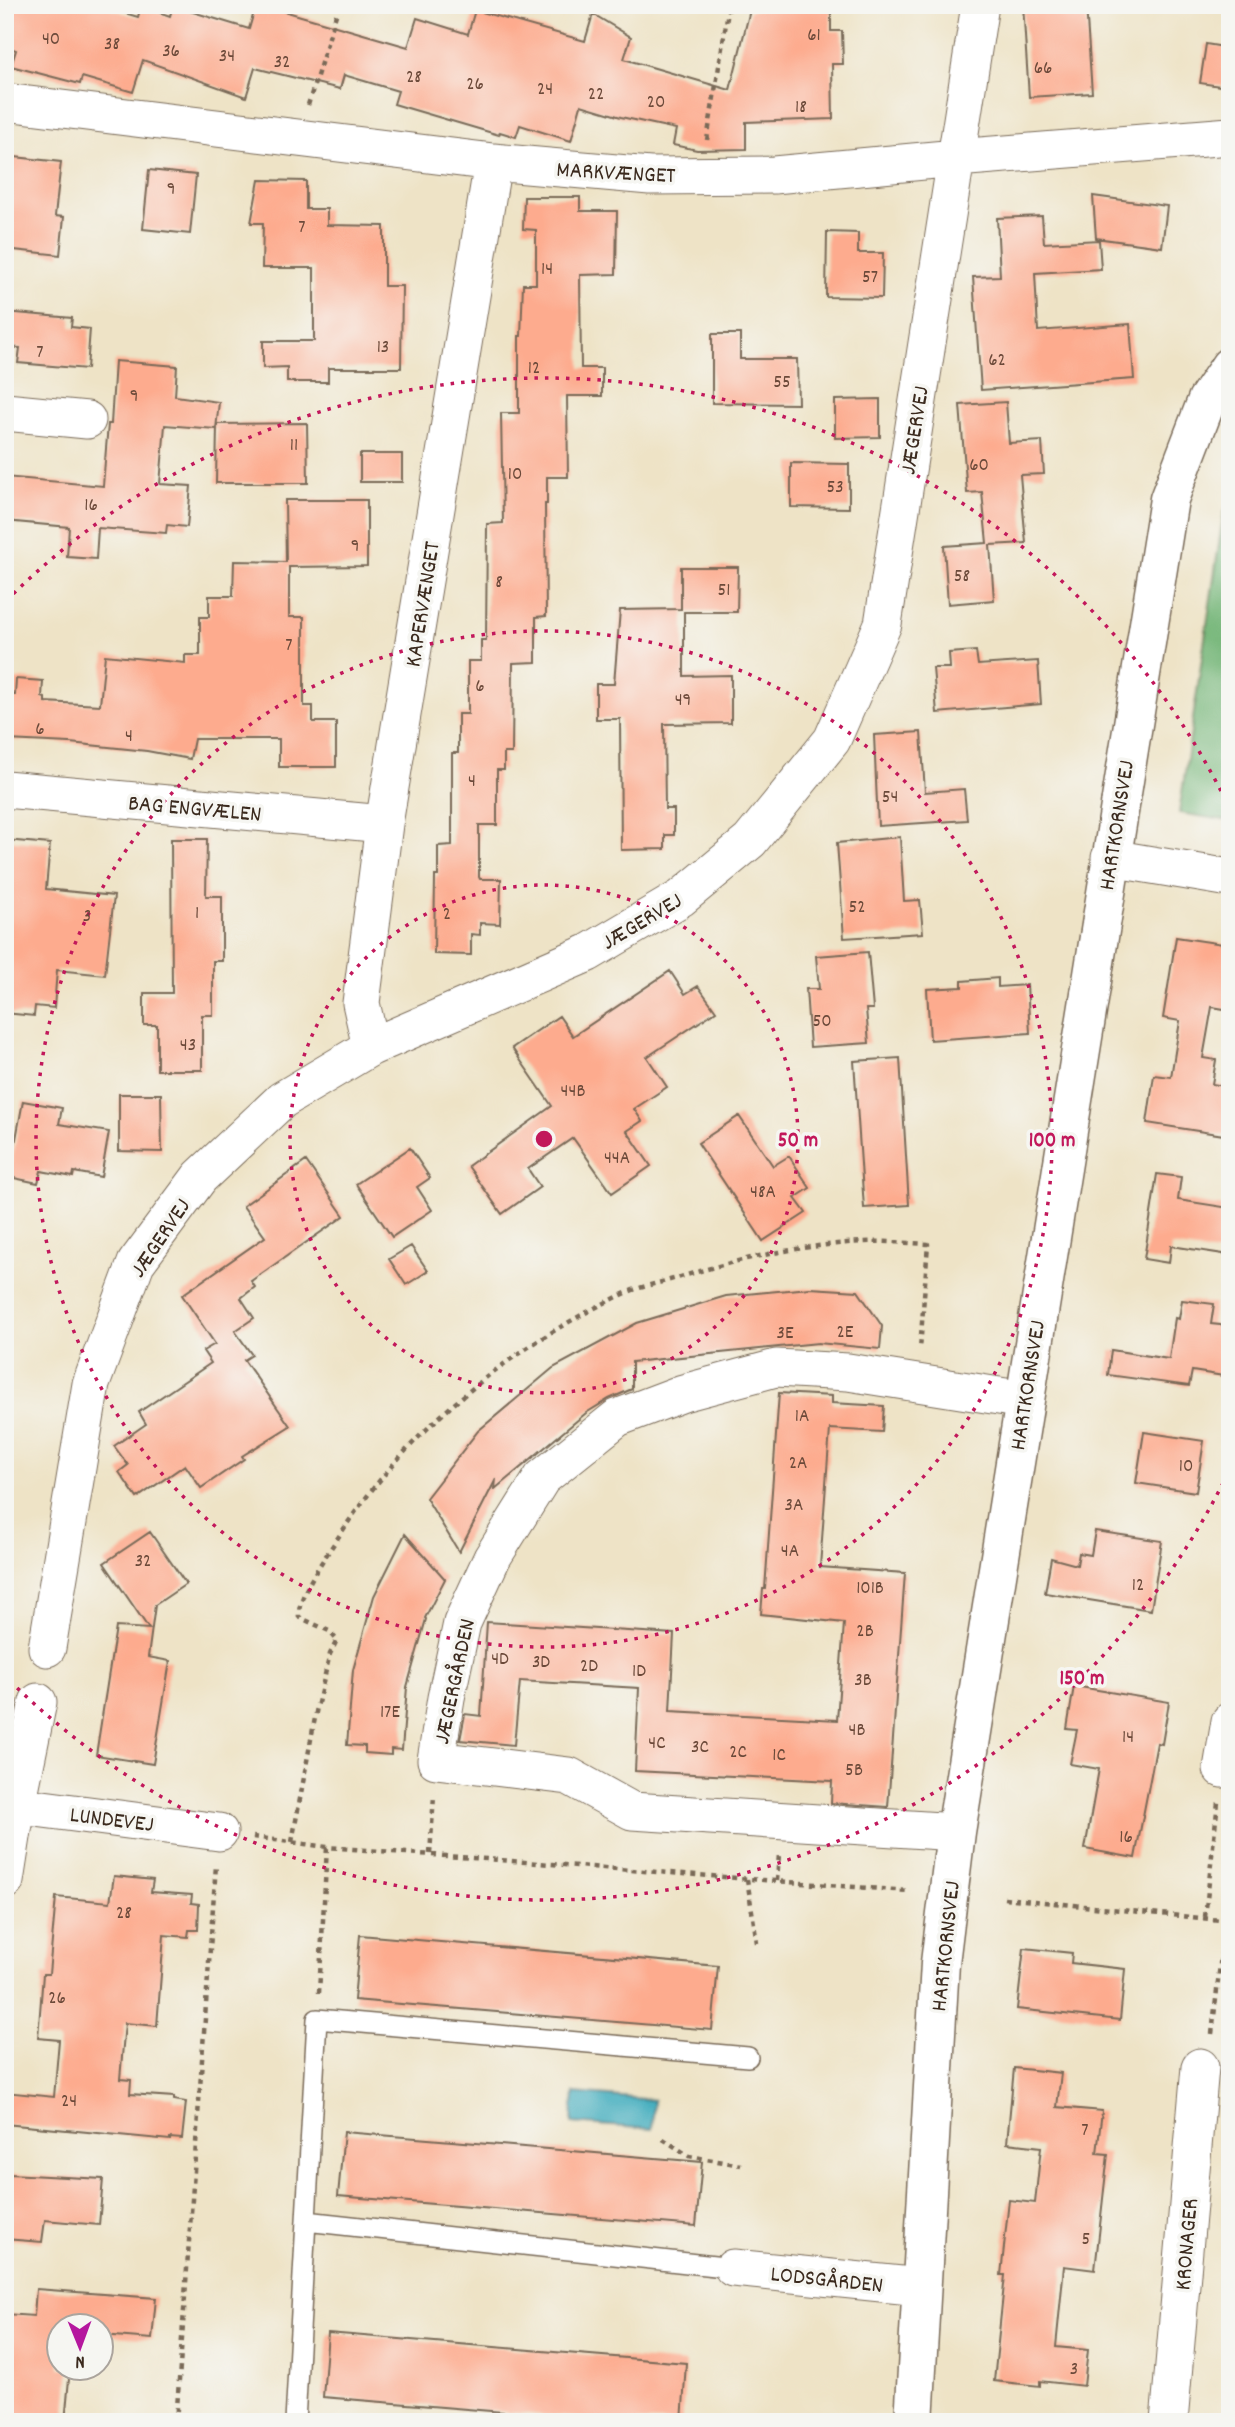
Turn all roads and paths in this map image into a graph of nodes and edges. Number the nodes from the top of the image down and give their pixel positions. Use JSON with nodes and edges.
{"nodes":[{"id":1,"x":338,"y":5,"type":"edge"},
{"id":2,"x":729,"y":5,"type":"edge"},
{"id":3,"x":980,"y":5,"type":"edge"},
{"id":4,"x":5,"y":102,"type":"edge"},
{"id":5,"x":1230,"y":136,"type":"edge"},
{"id":6,"x":298,"y":139,"type":"junction"},
{"id":7,"x":956,"y":158,"type":"junction"},
{"id":8,"x":493,"y":162,"type":"junction"},
{"id":9,"x":701,"y":175,"type":"junction"},
{"id":10,"x":1230,"y":366,"type":"edge"},
{"id":11,"x":5,"y":412,"type":"edge"},
{"id":12,"x":87,"y":420,"type":"dead end"},
{"id":13,"x":5,"y":789,"type":"edge"},
{"id":14,"x":384,"y":824,"type":"junction"},
{"id":15,"x":1110,"y":858,"type":"junction"},
{"id":16,"x":1230,"y":878,"type":"edge"},
{"id":17,"x":371,"y":1047,"type":"junction"},
{"id":18,"x":1024,"y":1400,"type":"junction"},
{"id":19,"x":47,"y":1647,"type":"dead end"},
{"id":20,"x":38,"y":1702,"type":"dead end"},
{"id":21,"x":1230,"y":1721,"type":"edge"},
{"id":22,"x":436,"y":1760,"type":"junction"},
{"id":23,"x":1222,"y":1769,"type":"joint"},
{"id":24,"x":11,"y":1805,"type":"edge"},
{"id":25,"x":219,"y":1832,"type":"junction"},
{"id":26,"x":956,"y":1832,"type":"junction"},
{"id":27,"x":327,"y":1847,"type":"junction"},
{"id":28,"x":430,"y":1854,"type":"junction"},
{"id":29,"x":747,"y":1879,"type":"junction"},
{"id":30,"x":5,"y":1881,"type":"edge"},
{"id":31,"x":908,"y":1891,"type":"dead end"},
{"id":32,"x":1004,"y":1898,"type":"dead end"},
{"id":33,"x":1205,"y":1917,"type":"junction"},
{"id":34,"x":1227,"y":1920,"type":"edge"},
{"id":35,"x":757,"y":1943,"type":"dead end"},
{"id":36,"x":317,"y":2019,"type":"junction"},
{"id":37,"x":748,"y":2057,"type":"dead end"},
{"id":38,"x":1200,"y":2067,"type":"joint"},
{"id":39,"x":663,"y":2139,"type":"dead end"},
{"id":40,"x":741,"y":2165,"type":"dead end"},
{"id":41,"x":306,"y":2221,"type":"junction"},
{"id":42,"x":733,"y":2269,"type":"joint"},
{"id":43,"x":921,"y":2287,"type":"junction"},
{"id":44,"x":176,"y":2422,"type":"edge"},
{"id":45,"x":295,"y":2422,"type":"edge"},
{"id":46,"x":914,"y":2422,"type":"edge"},
{"id":47,"x":1170,"y":2422,"type":"edge"}],
"edges":[{"from":1,"to":6,"type":"path"},
{"from":2,"to":9,"type":"path"},
{"from":3,"to":7,"type":"street","name":"JÆGERVEJ"},
{"from":4,"to":6,"type":"street","name":"MARKVÆNGET"},
{"from":5,"to":7,"type":"street","name":"MARKVÆNGET"},
{"from":6,"to":8,"type":"street","name":"MARKVÆNGET"},
{"from":7,"to":9,"type":"street","name":"MARKVÆNGET"},
{"from":7,"to":17,"type":"street","name":"JÆGERVEJ"},
{"from":8,"to":9,"type":"street","name":"MARKVÆNGET"},
{"from":8,"to":14,"type":"street","name":"KAPERVÆNGET"},
{"from":10,"to":15,"type":"street","name":"HARTKORNSVEJ"},
{"from":11,"to":12,"type":"street"},
{"from":13,"to":14,"type":"street","name":"BAG ENGVÆLEN"},
{"from":14,"to":17,"type":"street","name":"KAPERVÆNGET"},
{"from":15,"to":16,"type":"street"},
{"from":15,"to":18,"type":"street","name":"HARTKORNSVEJ"},
{"from":17,"to":19,"type":"street","name":"JÆGERVEJ"},
{"from":18,"to":22,"type":"street","name":"JÆGERGÅRDEN"},
{"from":18,"to":26,"type":"street","name":"HARTKORNSVEJ"},
{"from":20,"to":24,"type":"street"},
{"from":21,"to":23,"type":"street"},
{"from":22,"to":26,"type":"street","name":"JÆGERGÅRDEN"},
{"from":22,"to":28,"type":"path"},
{"from":23,"to":33,"type":"path"},
{"from":24,"to":25,"type":"street","name":"LUNDEVEJ"},
{"from":24,"to":30,"type":"street"},
{"from":25,"to":27,"type":"path"},
{"from":25,"to":44,"type":"path"},
{"from":26,"to":43,"type":"street","name":"HARTKORNSVEJ"},
{"from":27,"to":28,"type":"path"},
{"from":27,"to":36,"type":"path"},
{"from":28,"to":29,"type":"path"},
{"from":29,"to":31,"type":"path"},
{"from":29,"to":35,"type":"path"},
{"from":32,"to":33,"type":"path"},
{"from":33,"to":34,"type":"path"},
{"from":34,"to":38,"type":"path"},
{"from":36,"to":37,"type":"lane"},
{"from":36,"to":41,"type":"lane"},
{"from":38,"to":47,"type":"street","name":"KRONAGER"},
{"from":39,"to":40,"type":"path"},
{"from":41,"to":42,"type":"lane"},
{"from":41,"to":45,"type":"lane"},
{"from":42,"to":43,"type":"street","name":"LODSGÅRDEN"},
{"from":43,"to":46,"type":"street","name":"HARTKORNSVEJ"}]}
